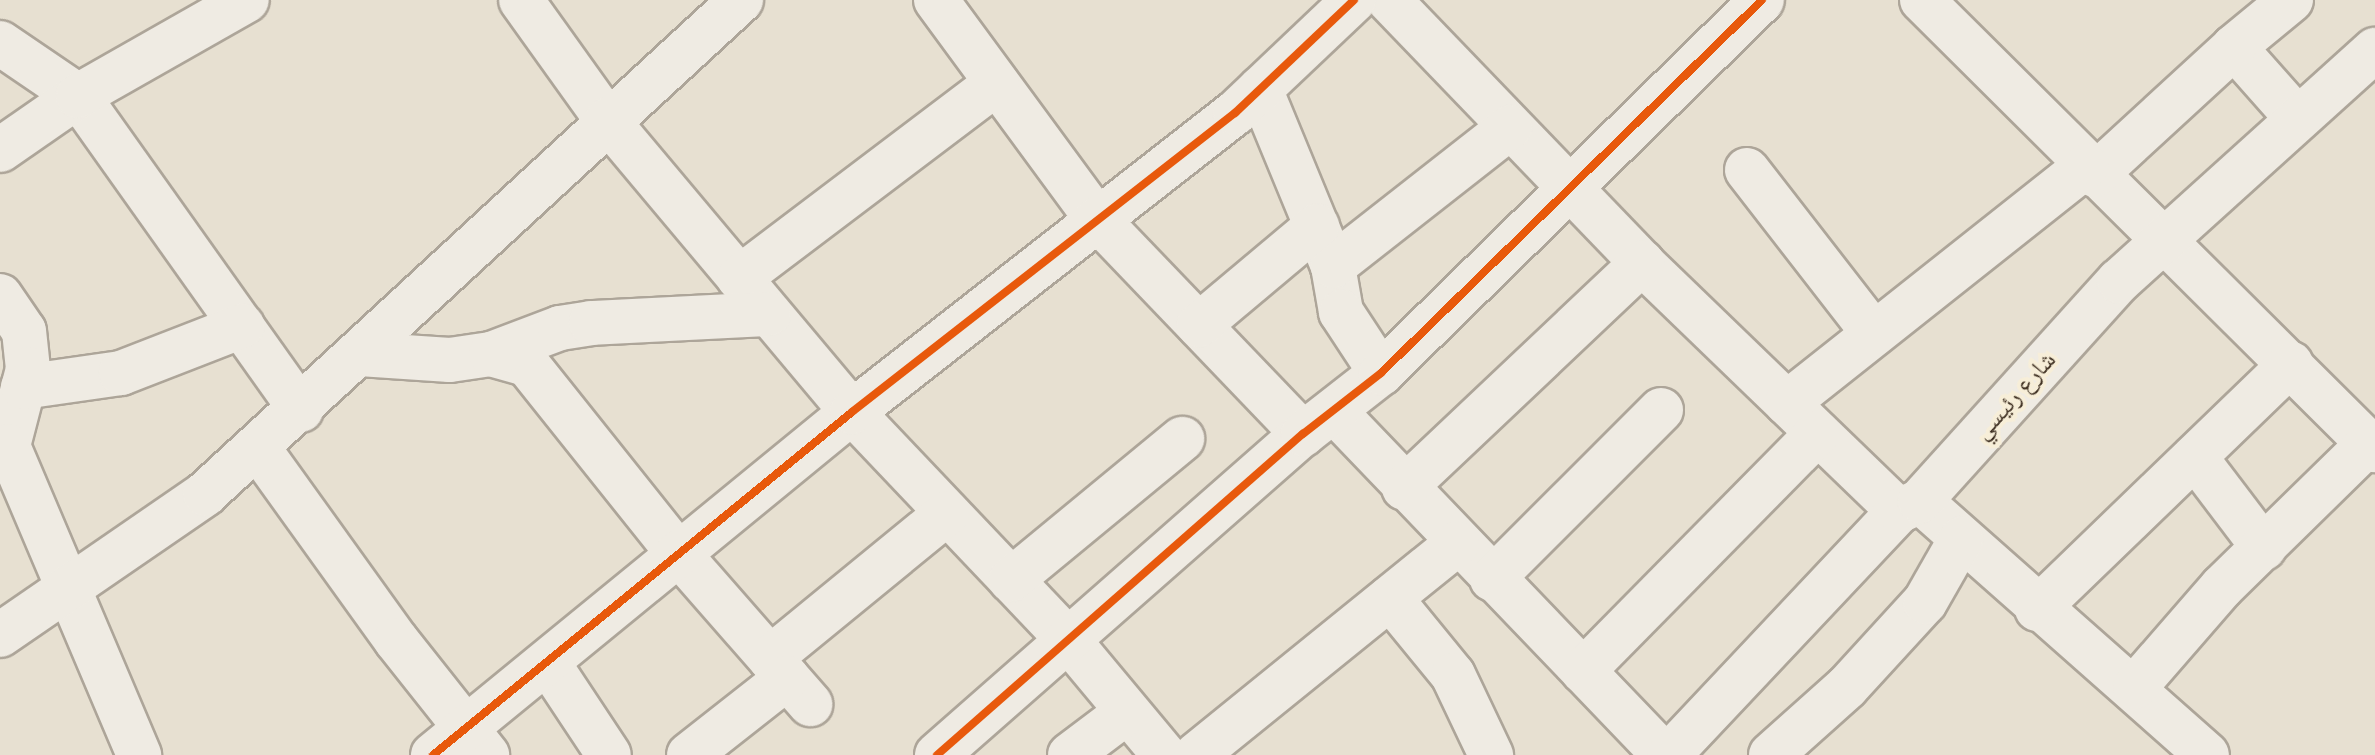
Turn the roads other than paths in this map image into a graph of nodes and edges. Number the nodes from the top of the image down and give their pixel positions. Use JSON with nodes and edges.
{"nodes":[{"id":1,"x":247,"y":0,"type":"edge"},
{"id":2,"x":521,"y":0,"type":"edge"},
{"id":3,"x":741,"y":0,"type":"edge"},
{"id":4,"x":1354,"y":0,"type":"edge"},
{"id":5,"x":1389,"y":0,"type":"edge"},
{"id":6,"x":1922,"y":0,"type":"edge"},
{"id":7,"x":2291,"y":0,"type":"edge"},
{"id":8,"x":1756,"y":2,"type":"edge"},
{"id":9,"x":945,"y":5,"type":"edge"},
{"id":10,"x":0,"y":43,"type":"edge"},
{"id":11,"x":2234,"y":47,"type":"junction"},
{"id":12,"x":2369,"y":66,"type":"edge"},
{"id":13,"x":997,"y":83,"type":"junction"},
{"id":14,"x":1260,"y":89,"type":"junction"},
{"id":15,"x":78,"y":96,"type":"junction"},
{"id":16,"x":2297,"y":118,"type":"junction"},
{"id":17,"x":607,"y":120,"type":"junction"},
{"id":18,"x":1510,"y":127,"type":"junction"},
{"id":19,"x":0,"y":150,"type":"edge"},
{"id":20,"x":1747,"y":170,"type":"dead end"},
{"id":21,"x":2090,"y":170,"type":"junction"},
{"id":22,"x":1572,"y":191,"type":"junction"},
{"id":23,"x":1097,"y":219,"type":"junction"},
{"id":24,"x":1317,"y":226,"type":"junction"},
{"id":25,"x":2161,"y":242,"type":"junction"},
{"id":26,"x":1642,"y":263,"type":"junction"},
{"id":27,"x":1333,"y":266,"type":"junction"},
{"id":28,"x":739,"y":278,"type":"junction"},
{"id":29,"x":0,"y":296,"type":"edge"},
{"id":30,"x":769,"y":314,"type":"junction"},
{"id":31,"x":1199,"y":325,"type":"junction"},
{"id":32,"x":242,"y":326,"type":"junction"},
{"id":33,"x":1874,"y":334,"type":"junction"},
{"id":34,"x":360,"y":354,"type":"junction"},
{"id":35,"x":491,"y":354,"type":"junction"},
{"id":36,"x":2291,"y":364,"type":"junction"},
{"id":37,"x":1381,"y":373,"type":"junction"},
{"id":38,"x":23,"y":387,"type":"junction"},
{"id":39,"x":1787,"y":403,"type":"junction"},
{"id":40,"x":301,"y":410,"type":"junction"},
{"id":41,"x":1661,"y":410,"type":"dead end"},
{"id":42,"x":852,"y":412,"type":"junction"},
{"id":43,"x":1319,"y":423,"type":"junction"},
{"id":44,"x":1818,"y":433,"type":"junction"},
{"id":45,"x":1182,"y":439,"type":"dead end"},
{"id":46,"x":2372,"y":447,"type":"edge"},
{"id":47,"x":258,"y":448,"type":"junction"},
{"id":48,"x":2195,"y":457,"type":"junction"},
{"id":49,"x":1404,"y":488,"type":"junction"},
{"id":50,"x":1910,"y":506,"type":"junction"},
{"id":51,"x":947,"y":513,"type":"junction"},
{"id":52,"x":1961,"y":539,"type":"junction"},
{"id":53,"x":1457,"y":544,"type":"junction"},
{"id":54,"x":2264,"y":548,"type":"junction"},
{"id":55,"x":678,"y":553,"type":"junction"},
{"id":56,"x":1492,"y":579,"type":"junction"},
{"id":57,"x":1011,"y":580,"type":"junction"},
{"id":58,"x":68,"y":593,"type":"junction"},
{"id":59,"x":1390,"y":598,"type":"junction"},
{"id":60,"x":2037,"y":609,"type":"junction"},
{"id":61,"x":0,"y":635,"type":"edge"},
{"id":62,"x":1070,"y":642,"type":"junction"},
{"id":63,"x":548,"y":663,"type":"junction"},
{"id":64,"x":1583,"y":671,"type":"junction"},
{"id":65,"x":789,"y":680,"type":"junction"},
{"id":66,"x":2135,"y":687,"type":"junction"},
{"id":67,"x":1127,"y":712,"type":"junction"},
{"id":68,"x":478,"y":742,"type":"edge"},
{"id":69,"x":139,"y":755,"type":"edge"},
{"id":70,"x":433,"y":755,"type":"edge"},
{"id":71,"x":609,"y":755,"type":"edge"},
{"id":72,"x":689,"y":755,"type":"edge"},
{"id":73,"x":937,"y":755,"type":"edge"},
{"id":74,"x":1070,"y":755,"type":"edge"},
{"id":75,"x":1164,"y":755,"type":"edge"},
{"id":76,"x":1196,"y":755,"type":"edge"},
{"id":77,"x":1491,"y":755,"type":"edge"},
{"id":78,"x":1667,"y":755,"type":"edge"},
{"id":79,"x":1771,"y":755,"type":"edge"},
{"id":80,"x":2207,"y":755,"type":"edge"}],
"edges":[{"from":1,"to":15,"type":"street"},
{"from":2,"to":17,"type":"street"},
{"from":3,"to":17,"type":"street"},
{"from":4,"to":14,"type":"street"},
{"from":5,"to":18,"type":"street"},
{"from":6,"to":21,"type":"street"},
{"from":7,"to":11,"type":"street"},
{"from":8,"to":22,"type":"street"},
{"from":9,"to":13,"type":"street"},
{"from":10,"to":15,"type":"street"},
{"from":11,"to":16,"type":"street"},
{"from":11,"to":21,"type":"street"},
{"from":12,"to":16,"type":"street","name":"شارع رئيسي"},
{"from":13,"to":23,"type":"street"},
{"from":13,"to":28,"type":"street"},
{"from":14,"to":23,"type":"street"},
{"from":14,"to":24,"type":"street"},
{"from":15,"to":19,"type":"street"},
{"from":15,"to":32,"type":"street"},
{"from":16,"to":25,"type":"street","name":"شارع رئيسي"},
{"from":17,"to":28,"type":"street"},
{"from":17,"to":34,"type":"street"},
{"from":18,"to":22,"type":"street"},
{"from":18,"to":27,"type":"street"},
{"from":20,"to":33,"type":"street"},
{"from":21,"to":25,"type":"street"},
{"from":21,"to":33,"type":"street"},
{"from":22,"to":26,"type":"street"},
{"from":22,"to":37,"type":"street"},
{"from":23,"to":31,"type":"street"},
{"from":23,"to":42,"type":"street"},
{"from":24,"to":27,"type":"street"},
{"from":24,"to":31,"type":"street"},
{"from":25,"to":36,"type":"street"},
{"from":25,"to":50,"type":"street","name":"شارع رئيسي"},
{"from":26,"to":39,"type":"street"},
{"from":26,"to":49,"type":"street"},
{"from":27,"to":37,"type":"street"},
{"from":28,"to":30,"type":"street"},
{"from":29,"to":38,"type":"street"},
{"from":30,"to":35,"type":"street"},
{"from":30,"to":42,"type":"street"},
{"from":31,"to":43,"type":"street"},
{"from":32,"to":38,"type":"street"},
{"from":32,"to":40,"type":"street"},
{"from":33,"to":39,"type":"street"},
{"from":34,"to":35,"type":"street"},
{"from":34,"to":40,"type":"street"},
{"from":35,"to":55,"type":"street"},
{"from":36,"to":46,"type":"street"},
{"from":36,"to":48,"type":"street"},
{"from":37,"to":43,"type":"street"},
{"from":38,"to":58,"type":"street"},
{"from":39,"to":44,"type":"street"},
{"from":40,"to":47,"type":"street"},
{"from":41,"to":56,"type":"street"},
{"from":42,"to":51,"type":"street"},
{"from":42,"to":55,"type":"street"},
{"from":43,"to":49,"type":"street"},
{"from":43,"to":62,"type":"street"},
{"from":44,"to":50,"type":"street"},
{"from":44,"to":64,"type":"street"},
{"from":45,"to":57,"type":"street"},
{"from":46,"to":54,"type":"street"},
{"from":47,"to":58,"type":"street"},
{"from":47,"to":68,"type":"street"},
{"from":48,"to":54,"type":"street"},
{"from":48,"to":60,"type":"street"},
{"from":49,"to":53,"type":"street"},
{"from":50,"to":52,"type":"street"},
{"from":50,"to":78,"type":"street","name":"شارع رئيسي"},
{"from":51,"to":57,"type":"street"},
{"from":51,"to":65,"type":"street"},
{"from":52,"to":60,"type":"street"},
{"from":52,"to":79,"type":"street"},
{"from":53,"to":56,"type":"street"},
{"from":53,"to":59,"type":"street"},
{"from":54,"to":66,"type":"street"},
{"from":55,"to":63,"type":"street"},
{"from":55,"to":65,"type":"street"},
{"from":56,"to":64,"type":"street"},
{"from":57,"to":62,"type":"street"},
{"from":58,"to":61,"type":"street"},
{"from":58,"to":69,"type":"street"},
{"from":59,"to":76,"type":"street"},
{"from":59,"to":77,"type":"street"},
{"from":60,"to":66,"type":"street"},
{"from":62,"to":67,"type":"street"},
{"from":62,"to":73,"type":"street"},
{"from":63,"to":68,"type":"street"},
{"from":63,"to":71,"type":"street"},
{"from":64,"to":78,"type":"street"},
{"from":65,"to":72,"type":"street"},
{"from":66,"to":80,"type":"street"},
{"from":67,"to":74,"type":"street"},
{"from":67,"to":75,"type":"street"},
{"from":68,"to":70,"type":"street"}]}
